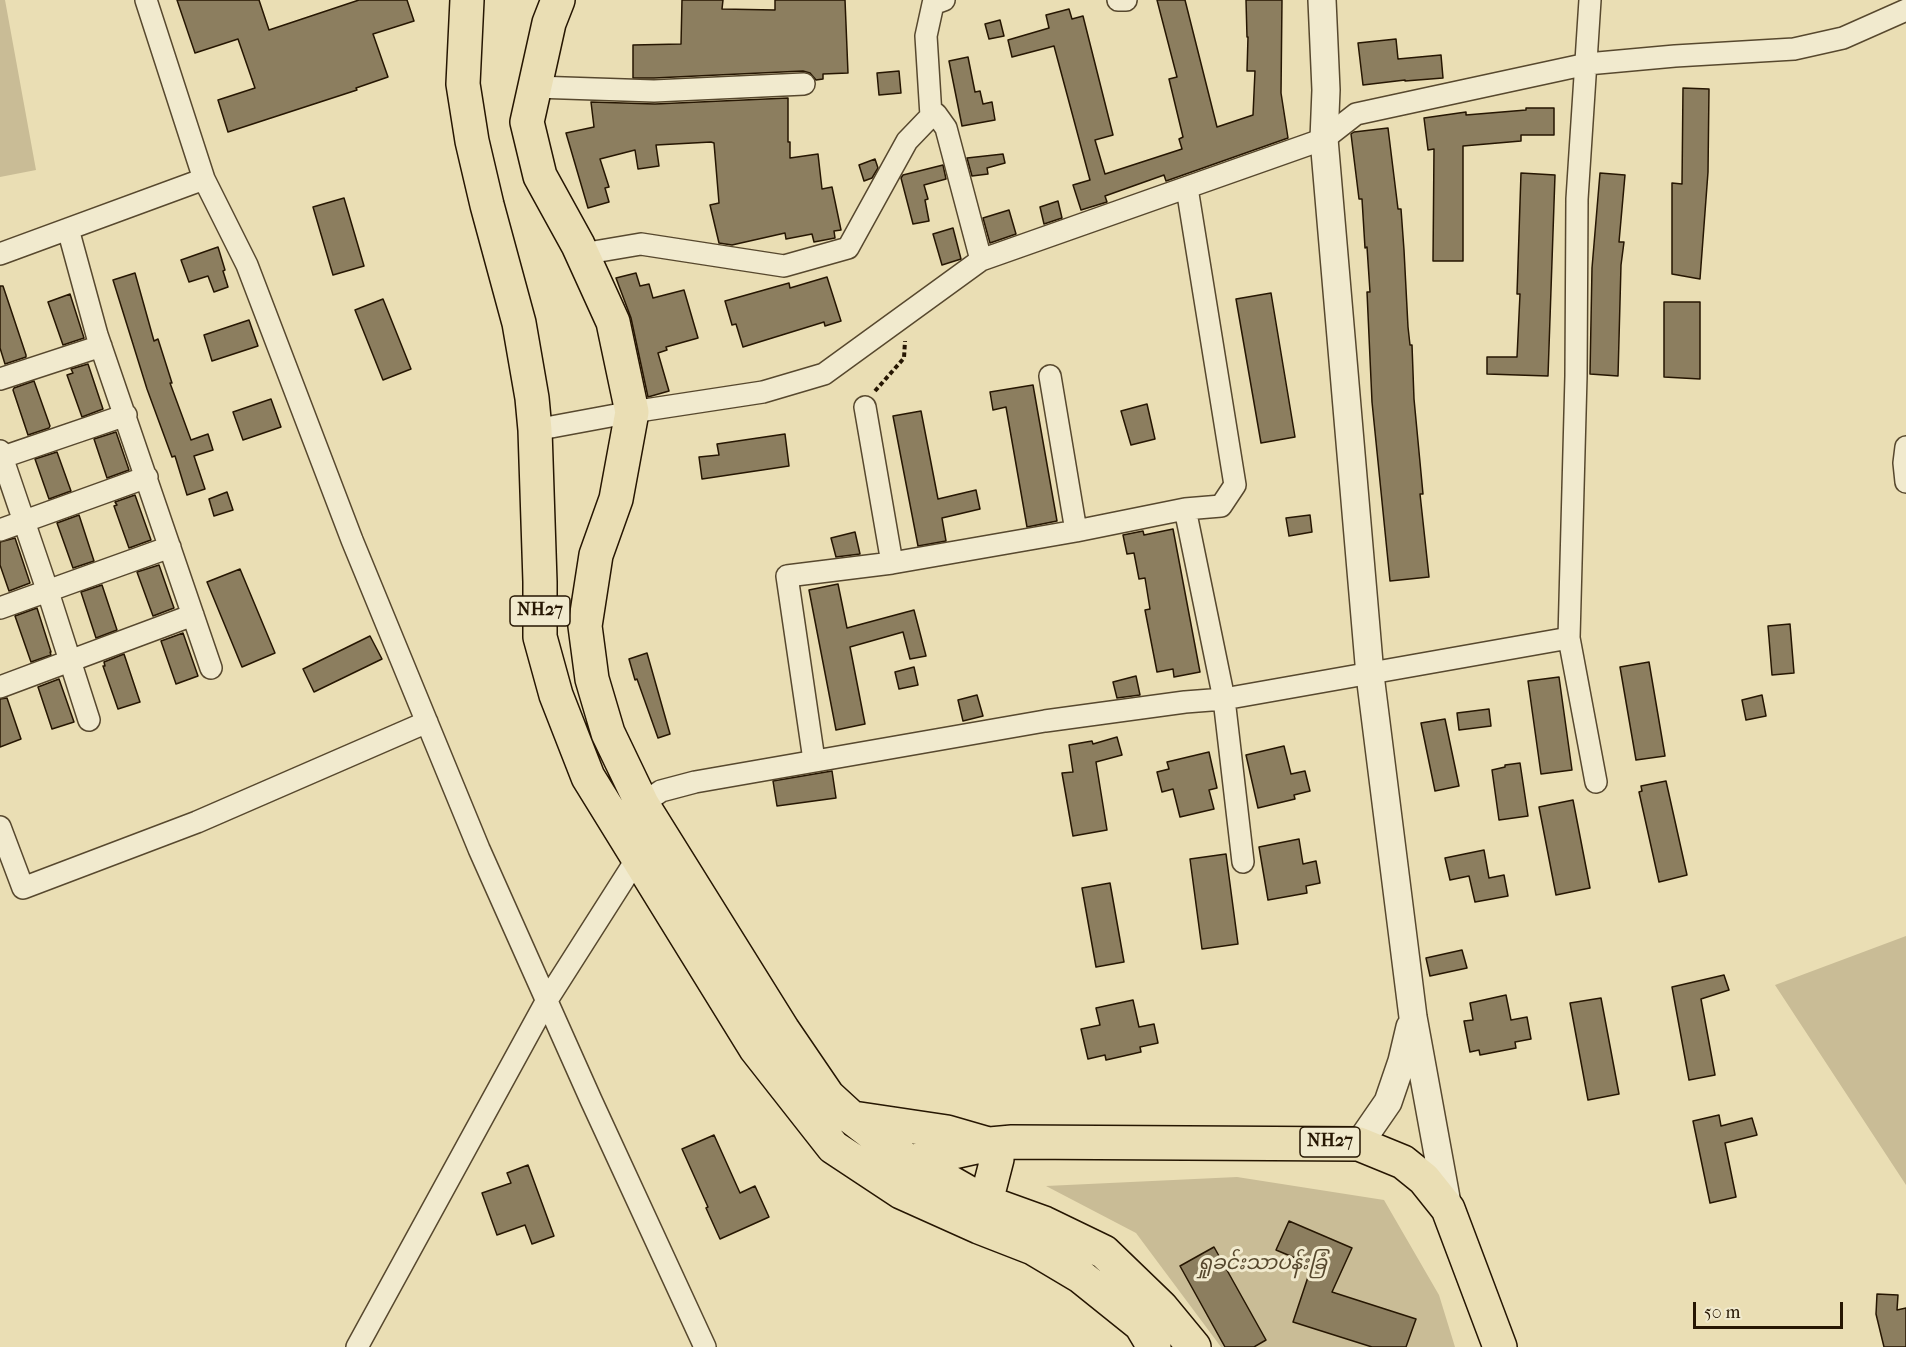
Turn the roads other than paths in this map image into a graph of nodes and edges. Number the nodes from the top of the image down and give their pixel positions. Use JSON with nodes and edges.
{"nodes":[{"id":1,"x":146,"y":0,"type":"edge"},
{"id":2,"x":467,"y":0,"type":"edge"},
{"id":3,"x":558,"y":0,"type":"edge"},
{"id":4,"x":944,"y":0,"type":"edge"},
{"id":5,"x":1118,"y":0,"type":"edge"},
{"id":6,"x":1126,"y":0,"type":"edge"},
{"id":7,"x":1322,"y":0,"type":"edge"},
{"id":8,"x":1590,"y":0,"type":"edge"},
{"id":9,"x":1906,"y":10,"type":"edge"},
{"id":10,"x":1587,"y":64,"type":"junction"},
{"id":11,"x":804,"y":84,"type":"dead end"},
{"id":12,"x":535,"y":87,"type":"junction"},
{"id":13,"x":936,"y":114,"type":"dead end"},
{"id":14,"x":1324,"y":139,"type":"junction"},
{"id":15,"x":204,"y":179,"type":"junction"},
{"id":16,"x":1187,"y":188,"type":"junction"},
{"id":17,"x":68,"y":229,"type":"junction"},
{"id":18,"x":0,"y":254,"type":"edge"},
{"id":19,"x":582,"y":254,"type":"junction"},
{"id":20,"x":981,"y":260,"type":"junction"},
{"id":21,"x":101,"y":346,"type":"junction"},
{"id":22,"x":1050,"y":376,"type":"dead end"},
{"id":23,"x":0,"y":379,"type":"edge"},
{"id":24,"x":865,"y":407,"type":"road end"},
{"id":25,"x":632,"y":412,"type":"junction"},
{"id":26,"x":126,"y":415,"type":"junction"},
{"id":27,"x":535,"y":430,"type":"junction"},
{"id":28,"x":1906,"y":447,"type":"edge"},
{"id":29,"x":1,"y":456,"type":"edge"},
{"id":30,"x":147,"y":477,"type":"junction"},
{"id":31,"x":1906,"y":482,"type":"edge"},
{"id":32,"x":1185,"y":509,"type":"junction"},
{"id":33,"x":23,"y":522,"type":"junction"},
{"id":34,"x":0,"y":530,"type":"edge"},
{"id":35,"x":1076,"y":531,"type":"junction"},
{"id":36,"x":170,"y":547,"type":"junction"},
{"id":37,"x":892,"y":563,"type":"junction"},
{"id":38,"x":48,"y":592,"type":"junction"},
{"id":39,"x":0,"y":609,"type":"edge"},
{"id":40,"x":193,"y":615,"type":"junction"},
{"id":41,"x":1569,"y":638,"type":"junction"},
{"id":42,"x":70,"y":663,"type":"junction"},
{"id":43,"x":211,"y":668,"type":"dead end"},
{"id":44,"x":1370,"y":675,"type":"junction"},
{"id":45,"x":0,"y":687,"type":"edge"},
{"id":46,"x":1224,"y":699,"type":"junction"},
{"id":47,"x":89,"y":720,"type":"dead end"},
{"id":48,"x":427,"y":722,"type":"junction"},
{"id":49,"x":814,"y":760,"type":"junction"},
{"id":50,"x":1596,"y":782,"type":"dead end"},
{"id":51,"x":642,"y":804,"type":"junction"},
{"id":52,"x":0,"y":827,"type":"edge"},
{"id":53,"x":638,"y":857,"type":"junction"},
{"id":54,"x":1243,"y":862,"type":"dead end"},
{"id":55,"x":547,"y":1000,"type":"junction"},
{"id":56,"x":1413,"y":1017,"type":"junction"},
{"id":57,"x":852,"y":1118,"type":"junction"},
{"id":58,"x":1359,"y":1144,"type":"junction"},
{"id":59,"x":993,"y":1151,"type":"junction"},
{"id":60,"x":906,"y":1176,"type":"junction"},
{"id":61,"x":983,"y":1201,"type":"junction"},
{"id":62,"x":1448,"y":1209,"type":"junction"},
{"id":63,"x":357,"y":1347,"type":"edge"},
{"id":64,"x":705,"y":1347,"type":"edge"},
{"id":65,"x":1154,"y":1347,"type":"edge"},
{"id":66,"x":1194,"y":1347,"type":"edge"},
{"id":67,"x":1500,"y":1347,"type":"edge"}],
"edges":[{"from":1,"to":15,"type":"street"},
{"from":2,"to":27,"type":"highway","number":"NH27"},
{"from":3,"to":12,"type":"highway","number":"NH27"},
{"from":4,"to":19,"type":"street"},
{"from":5,"to":6,"type":"street"},
{"from":7,"to":14,"type":"street"},
{"from":8,"to":10,"type":"street"},
{"from":9,"to":10,"type":"street"},
{"from":10,"to":14,"type":"street"},
{"from":10,"to":41,"type":"street"},
{"from":11,"to":12,"type":"street"},
{"from":12,"to":19,"type":"highway","number":"NH27"},
{"from":13,"to":20,"type":"street"},
{"from":14,"to":16,"type":"street"},
{"from":14,"to":44,"type":"street"},
{"from":15,"to":17,"type":"street"},
{"from":15,"to":48,"type":"street"},
{"from":16,"to":20,"type":"street"},
{"from":16,"to":32,"type":"street"},
{"from":17,"to":18,"type":"street"},
{"from":17,"to":21,"type":"street"},
{"from":19,"to":25,"type":"highway","number":"NH27"},
{"from":20,"to":25,"type":"street"},
{"from":21,"to":23,"type":"street"},
{"from":21,"to":26,"type":"street"},
{"from":22,"to":35,"type":"street"},
{"from":24,"to":37,"type":"street"},
{"from":25,"to":27,"type":"street"},
{"from":25,"to":51,"type":"highway","number":"NH27"},
{"from":26,"to":29,"type":"street"},
{"from":26,"to":30,"type":"street"},
{"from":27,"to":53,"type":"highway","number":"NH27"},
{"from":28,"to":31,"type":"street"},
{"from":29,"to":33,"type":"street"},
{"from":30,"to":33,"type":"street"},
{"from":30,"to":36,"type":"street"},
{"from":32,"to":35,"type":"street"},
{"from":32,"to":46,"type":"street"},
{"from":33,"to":34,"type":"street"},
{"from":33,"to":38,"type":"street"},
{"from":35,"to":37,"type":"street"},
{"from":36,"to":38,"type":"street"},
{"from":36,"to":40,"type":"street"},
{"from":37,"to":49,"type":"street"},
{"from":38,"to":39,"type":"street"},
{"from":38,"to":42,"type":"street"},
{"from":40,"to":42,"type":"street"},
{"from":40,"to":43,"type":"street"},
{"from":41,"to":44,"type":"street"},
{"from":41,"to":50,"type":"street"},
{"from":42,"to":45,"type":"street"},
{"from":42,"to":47,"type":"street"},
{"from":44,"to":46,"type":"street"},
{"from":44,"to":56,"type":"street"},
{"from":46,"to":49,"type":"street"},
{"from":46,"to":54,"type":"street"},
{"from":48,"to":52,"type":"street"},
{"from":48,"to":55,"type":"street"},
{"from":49,"to":51,"type":"street"},
{"from":51,"to":53,"type":"street"},
{"from":51,"to":57,"type":"highway","number":"NH27"},
{"from":53,"to":55,"type":"street"},
{"from":53,"to":60,"type":"highway","number":"NH27"},
{"from":55,"to":63,"type":"street"},
{"from":55,"to":64,"type":"street"},
{"from":56,"to":58,"type":"street"},
{"from":56,"to":62,"type":"street"},
{"from":57,"to":59,"type":"highway"},
{"from":57,"to":60,"type":"highway","number":"NH27"},
{"from":58,"to":59,"type":"highway","number":"NH27"},
{"from":58,"to":62,"type":"highway","number":"NH27"},
{"from":59,"to":60,"type":"highway","number":"NH27"},
{"from":59,"to":61,"type":"highway"},
{"from":60,"to":61,"type":"highway","number":"NH27"},
{"from":60,"to":65,"type":"highway","number":"NH27"},
{"from":61,"to":66,"type":"highway","number":"NH27"},
{"from":62,"to":67,"type":"highway","number":"NH27"}]}
